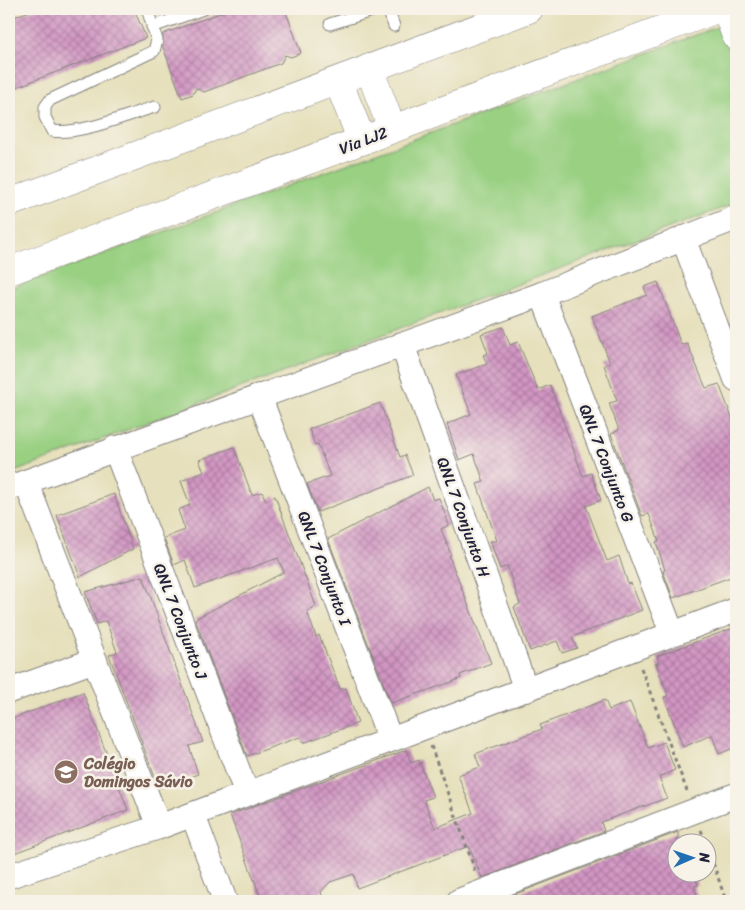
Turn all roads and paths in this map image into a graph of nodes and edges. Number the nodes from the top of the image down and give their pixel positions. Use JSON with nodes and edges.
{"nodes":[{"id":1,"x":147,"y":9,"type":"edge"},
{"id":2,"x":203,"y":9,"type":"edge"},
{"id":3,"x":378,"y":9,"type":"edge"},
{"id":4,"x":388,"y":9,"type":"edge"},
{"id":5,"x":529,"y":9,"type":"edge"},
{"id":6,"x":717,"y":9,"type":"edge"},
{"id":7,"x":726,"y":9,"type":"edge"},
{"id":8,"x":330,"y":24,"type":"dead end"},
{"id":9,"x":394,"y":26,"type":"dead end"},
{"id":10,"x":152,"y":27,"type":"junction"},
{"id":11,"x":736,"y":36,"type":"edge"},
{"id":12,"x":369,"y":68,"type":"junction"},
{"id":13,"x":338,"y":81,"type":"junction"},
{"id":14,"x":155,"y":107,"type":"dead end"},
{"id":15,"x":392,"y":129,"type":"junction"},
{"id":16,"x":362,"y":141,"type":"junction"},
{"id":17,"x":9,"y":204,"type":"edge"},
{"id":18,"x":736,"y":218,"type":"edge"},
{"id":19,"x":683,"y":238,"type":"junction"},
{"id":20,"x":9,"y":271,"type":"edge"},
{"id":21,"x":542,"y":294,"type":"junction"},
{"id":22,"x":402,"y":344,"type":"junction"},
{"id":23,"x":736,"y":379,"type":"edge"},
{"id":24,"x":259,"y":396,"type":"junction"},
{"id":25,"x":115,"y":448,"type":"junction"},
{"id":26,"x":17,"y":485,"type":"edge"},
{"id":27,"x":736,"y":610,"type":"edge"},
{"id":28,"x":672,"y":633,"type":"junction"},
{"id":29,"x":634,"y":648,"type":"junction"},
{"id":30,"x":95,"y":660,"type":"junction"},
{"id":31,"x":526,"y":690,"type":"junction"},
{"id":32,"x":9,"y":691,"type":"edge"},
{"id":33,"x":425,"y":727,"type":"junction"},
{"id":34,"x":390,"y":739,"type":"junction"},
{"id":35,"x":247,"y":794,"type":"junction"},
{"id":36,"x":736,"y":795,"type":"edge"},
{"id":37,"x":694,"y":810,"type":"junction"},
{"id":38,"x":193,"y":815,"type":"junction"},
{"id":39,"x":159,"y":827,"type":"junction"},
{"id":40,"x":702,"y":832,"type":"edge"},
{"id":41,"x":9,"y":876,"type":"edge"},
{"id":42,"x":718,"y":877,"type":"edge"},
{"id":43,"x":483,"y":892,"type":"junction"},
{"id":44,"x":225,"y":901,"type":"edge"},
{"id":45,"x":459,"y":901,"type":"edge"},
{"id":46,"x":726,"y":901,"type":"edge"}],
"edges":[{"from":1,"to":10,"type":"lane"},
{"from":2,"to":10,"type":"lane"},
{"from":3,"to":8,"type":"lane"},
{"from":4,"to":9,"type":"lane"},
{"from":5,"to":12,"type":"main road"},
{"from":6,"to":15,"type":"main road","name":"Via LJ2"},
{"from":7,"to":11,"type":"main road"},
{"from":10,"to":14,"type":"lane"},
{"from":12,"to":13,"type":"main road"},
{"from":12,"to":15,"type":"main road"},
{"from":13,"to":16,"type":"main road"},
{"from":13,"to":17,"type":"main road"},
{"from":15,"to":16,"type":"main road","name":"Via LJ2"},
{"from":16,"to":20,"type":"main road","name":"Via LJ2"},
{"from":18,"to":19,"type":"street"},
{"from":19,"to":21,"type":"street"},
{"from":19,"to":23,"type":"street"},
{"from":21,"to":22,"type":"street"},
{"from":21,"to":28,"type":"street","name":"QNL 7 Conjunto G"},
{"from":22,"to":24,"type":"street"},
{"from":22,"to":31,"type":"street","name":"QNL 7 Conjunto H"},
{"from":24,"to":25,"type":"street"},
{"from":24,"to":34,"type":"street","name":"QNL 7 Conjunto I"},
{"from":25,"to":26,"type":"street"},
{"from":25,"to":35,"type":"street","name":"QNL 7 Conjunto J"},
{"from":26,"to":30,"type":"street"},
{"from":27,"to":28,"type":"street"},
{"from":28,"to":29,"type":"street"},
{"from":29,"to":31,"type":"street"},
{"from":29,"to":37,"type":"path"},
{"from":30,"to":32,"type":"street"},
{"from":30,"to":39,"type":"street"},
{"from":31,"to":33,"type":"street"},
{"from":33,"to":34,"type":"street"},
{"from":33,"to":43,"type":"path"},
{"from":34,"to":35,"type":"street"},
{"from":35,"to":38,"type":"street"},
{"from":36,"to":37,"type":"street"},
{"from":37,"to":40,"type":"path"},
{"from":37,"to":43,"type":"street"},
{"from":38,"to":39,"type":"street"},
{"from":38,"to":44,"type":"street"},
{"from":39,"to":41,"type":"street"},
{"from":42,"to":46,"type":"path"},
{"from":43,"to":45,"type":"street"}]}
